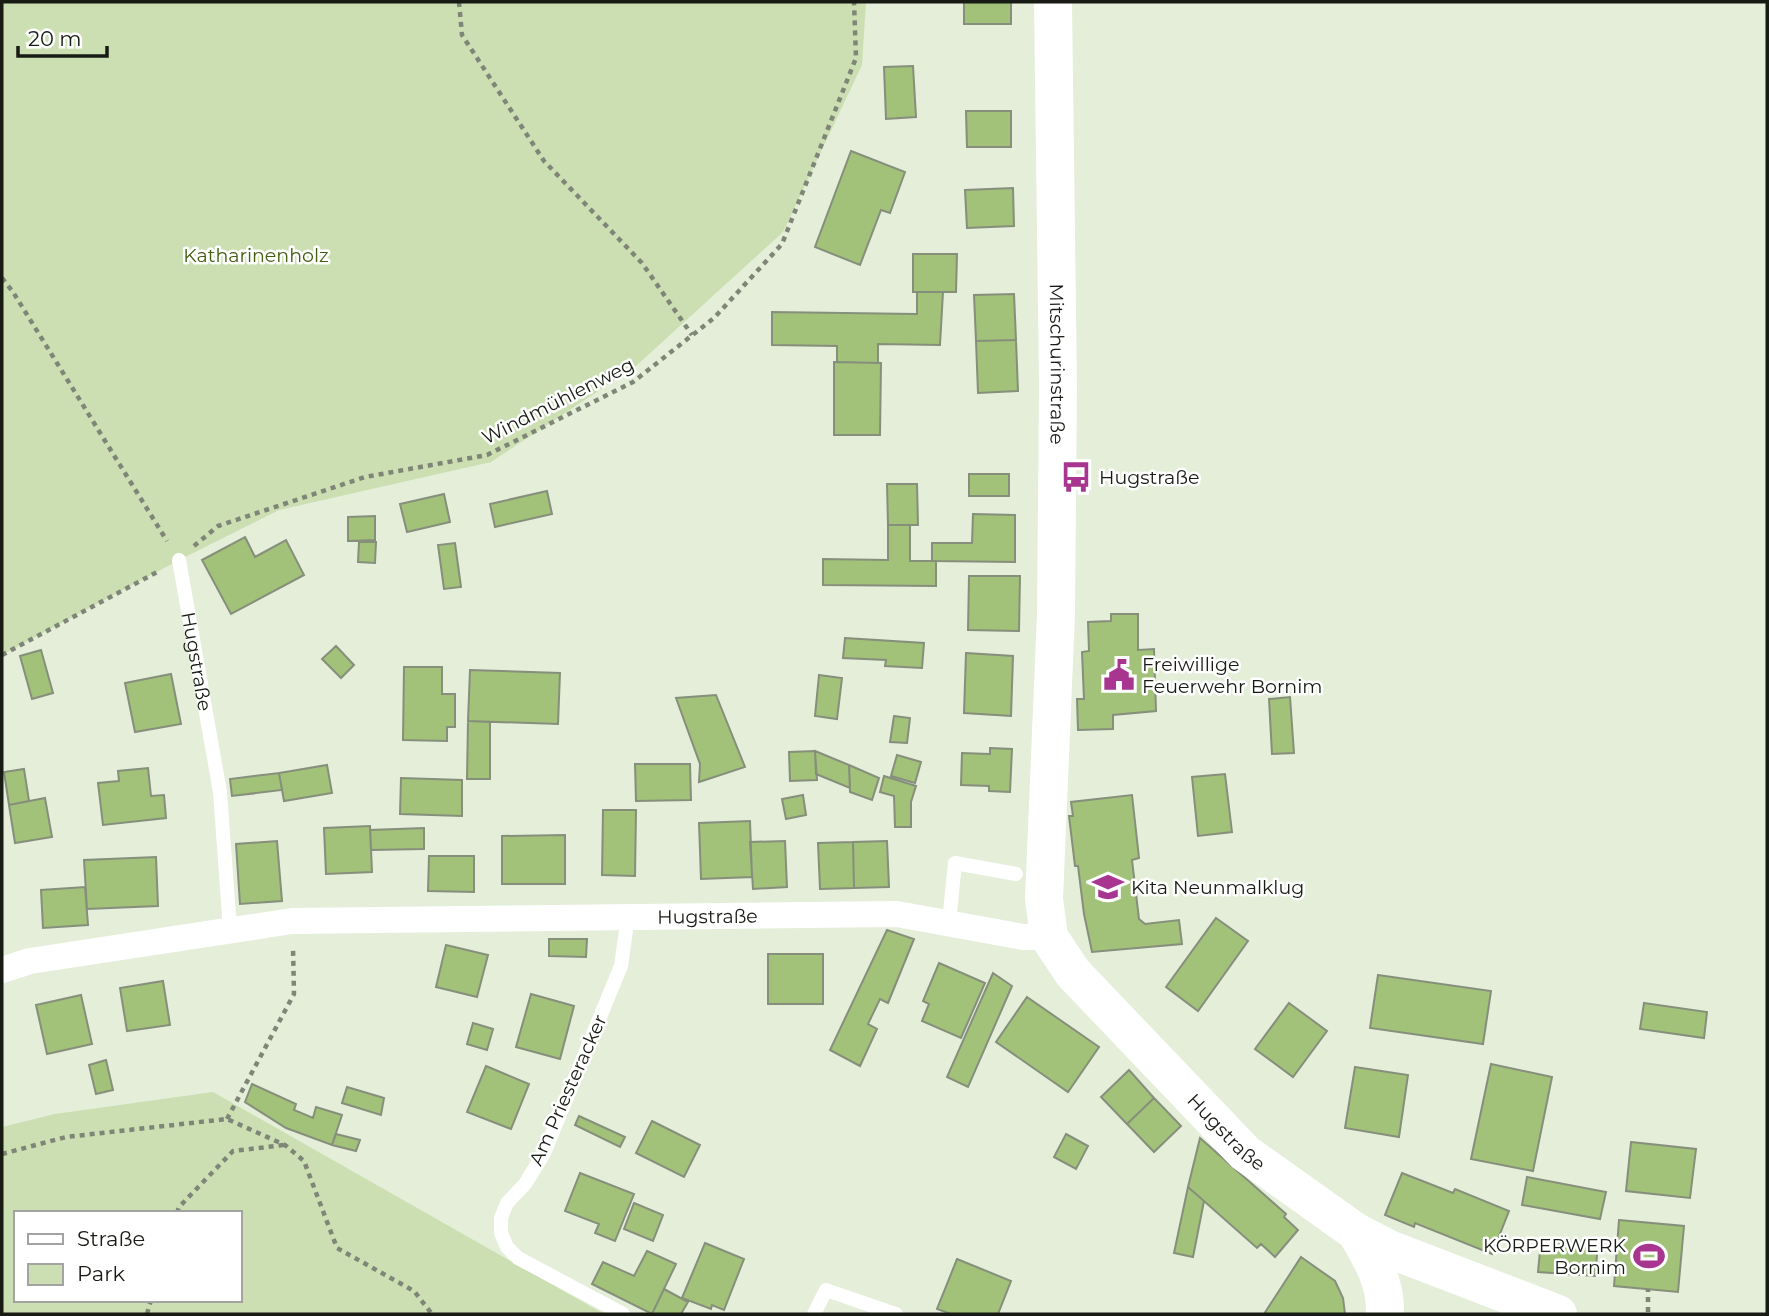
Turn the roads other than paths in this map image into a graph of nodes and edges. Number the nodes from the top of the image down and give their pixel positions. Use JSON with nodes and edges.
{"nodes":[{"id":1,"x":1053,"y":2,"type":"edge"},
{"id":2,"x":179,"y":560,"type":"road end"},
{"id":3,"x":1016,"y":874,"type":"dead end"},
{"id":4,"x":628,"y":916,"type":"junction"},
{"id":5,"x":949,"y":922,"type":"junction"},
{"id":6,"x":230,"y":930,"type":"junction"},
{"id":7,"x":1049,"y":937,"type":"junction"},
{"id":8,"x":2,"y":970,"type":"edge"},
{"id":9,"x":1356,"y":1232,"type":"junction"},
{"id":10,"x":623,"y":1314,"type":"edge"},
{"id":11,"x":814,"y":1314,"type":"edge"},
{"id":12,"x":896,"y":1314,"type":"edge"},
{"id":13,"x":1385,"y":1314,"type":"edge"},
{"id":14,"x":1558,"y":1314,"type":"edge"}],
"edges":[{"from":1,"to":7,"type":"main road","name":"Mitschurinstraße"},
{"from":2,"to":6,"type":"lane","name":"Hugstraße"},
{"from":3,"to":5,"type":"lane"},
{"from":4,"to":5,"type":"street","name":"Hugstraße"},
{"from":4,"to":6,"type":"street","name":"Hugstraße"},
{"from":4,"to":10,"type":"lane","name":"Am Priesteracker"},
{"from":5,"to":7,"type":"street","name":"Hugstraße"},
{"from":6,"to":8,"type":"street","name":"Hugstraße"},
{"from":7,"to":9,"type":"main road","name":"Hugstraße"},
{"from":9,"to":13,"type":"main road"},
{"from":9,"to":14,"type":"main road"},
{"from":11,"to":12,"type":"lane"}]}
